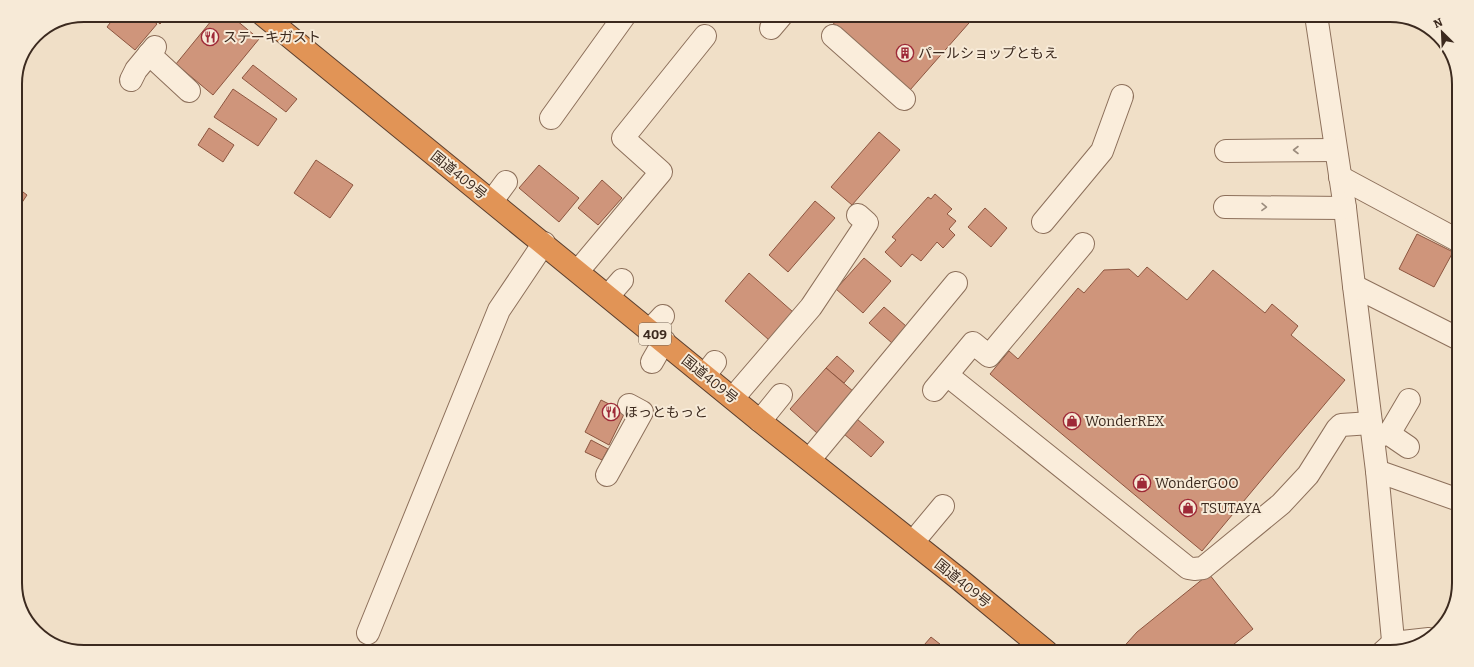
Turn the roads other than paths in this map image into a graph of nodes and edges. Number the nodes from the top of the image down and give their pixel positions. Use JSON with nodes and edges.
{"nodes":[{"id":1,"x":272,"y":22,"type":"edge"},
{"id":2,"x":620,"y":22,"type":"edge"},
{"id":3,"x":1317,"y":22,"type":"edge"},
{"id":4,"x":705,"y":36,"type":"dead end"},
{"id":5,"x":833,"y":36,"type":"dead end"},
{"id":6,"x":131,"y":80,"type":"dead end"},
{"id":7,"x":189,"y":91,"type":"dead end"},
{"id":8,"x":1122,"y":96,"type":"dead end"},
{"id":9,"x":904,"y":99,"type":"dead end"},
{"id":10,"x":551,"y":118,"type":"dead end"},
{"id":11,"x":1335,"y":150,"type":"junction"},
{"id":12,"x":1226,"y":151,"type":"dead end"},
{"id":13,"x":1340,"y":177,"type":"junction"},
{"id":14,"x":506,"y":182,"type":"dead end"},
{"id":15,"x":492,"y":201,"type":"junction"},
{"id":16,"x":1225,"y":207,"type":"dead end"},
{"id":17,"x":1345,"y":208,"type":"junction"},
{"id":18,"x":858,"y":215,"type":"dead end"},
{"id":19,"x":1043,"y":222,"type":"dead end"},
{"id":20,"x":1452,"y":237,"type":"edge"},
{"id":21,"x":544,"y":244,"type":"junction"},
{"id":22,"x":1083,"y":244,"type":"dead end"},
{"id":23,"x":578,"y":272,"type":"junction"},
{"id":24,"x":956,"y":283,"type":"dead end"},
{"id":25,"x":1354,"y":286,"type":"junction"},
{"id":26,"x":659,"y":329,"type":"junction"},
{"id":27,"x":1452,"y":335,"type":"edge"},
{"id":28,"x":652,"y":362,"type":"dead end"},
{"id":29,"x":781,"y":395,"type":"dead end"},
{"id":30,"x":733,"y":398,"type":"junction"},
{"id":31,"x":1409,"y":400,"type":"dead end"},
{"id":32,"x":629,"y":405,"type":"dead end"},
{"id":33,"x":760,"y":421,"type":"junction"},
{"id":34,"x":1377,"y":431,"type":"junction"},
{"id":35,"x":1408,"y":447,"type":"dead end"},
{"id":36,"x":810,"y":459,"type":"junction"},
{"id":37,"x":1377,"y":471,"type":"junction"},
{"id":38,"x":607,"y":475,"type":"dead end"},
{"id":39,"x":1452,"y":498,"type":"edge"},
{"id":40,"x":943,"y":506,"type":"dead end"},
{"id":41,"x":913,"y":542,"type":"junction"},
{"id":42,"x":368,"y":633,"type":"dead end"},
{"id":43,"x":1038,"y":645,"type":"edge"},
{"id":44,"x":1390,"y":645,"type":"edge"}],
"edges":[{"from":1,"to":15,"type":"highway","name":"国道409号","number":"409"},
{"from":2,"to":10,"type":"street"},
{"from":3,"to":11,"type":"street"},
{"from":4,"to":23,"type":"street"},
{"from":5,"to":9,"type":"street"},
{"from":6,"to":7,"type":"street"},
{"from":8,"to":19,"type":"street"},
{"from":11,"to":12,"type":"street","one_way":true},
{"from":11,"to":13,"type":"street"},
{"from":13,"to":17,"type":"street"},
{"from":13,"to":20,"type":"street"},
{"from":14,"to":15,"type":"street"},
{"from":15,"to":21,"type":"highway","name":"国道409号","number":"409"},
{"from":16,"to":17,"type":"street","one_way":true},
{"from":17,"to":25,"type":"street"},
{"from":18,"to":30,"type":"street"},
{"from":21,"to":23,"type":"highway","name":"国道409号","number":"409"},
{"from":21,"to":42,"type":"street"},
{"from":22,"to":34,"type":"street"},
{"from":23,"to":26,"type":"highway","name":"国道409号","number":"409"},
{"from":24,"to":36,"type":"street"},
{"from":25,"to":27,"type":"street"},
{"from":25,"to":34,"type":"street"},
{"from":26,"to":28,"type":"street"},
{"from":26,"to":30,"type":"highway","name":"国道409号","number":"409"},
{"from":29,"to":33,"type":"street"},
{"from":30,"to":33,"type":"highway","name":"国道409号","number":"409"},
{"from":31,"to":34,"type":"street"},
{"from":32,"to":38,"type":"street"},
{"from":33,"to":36,"type":"highway","name":"国道409号","number":"409"},
{"from":34,"to":35,"type":"street"},
{"from":34,"to":37,"type":"street"},
{"from":36,"to":41,"type":"highway","name":"国道409号","number":"409"},
{"from":37,"to":39,"type":"street"},
{"from":37,"to":44,"type":"street"},
{"from":40,"to":41,"type":"street"},
{"from":41,"to":43,"type":"highway","name":"国道409号","number":"409"}]}
